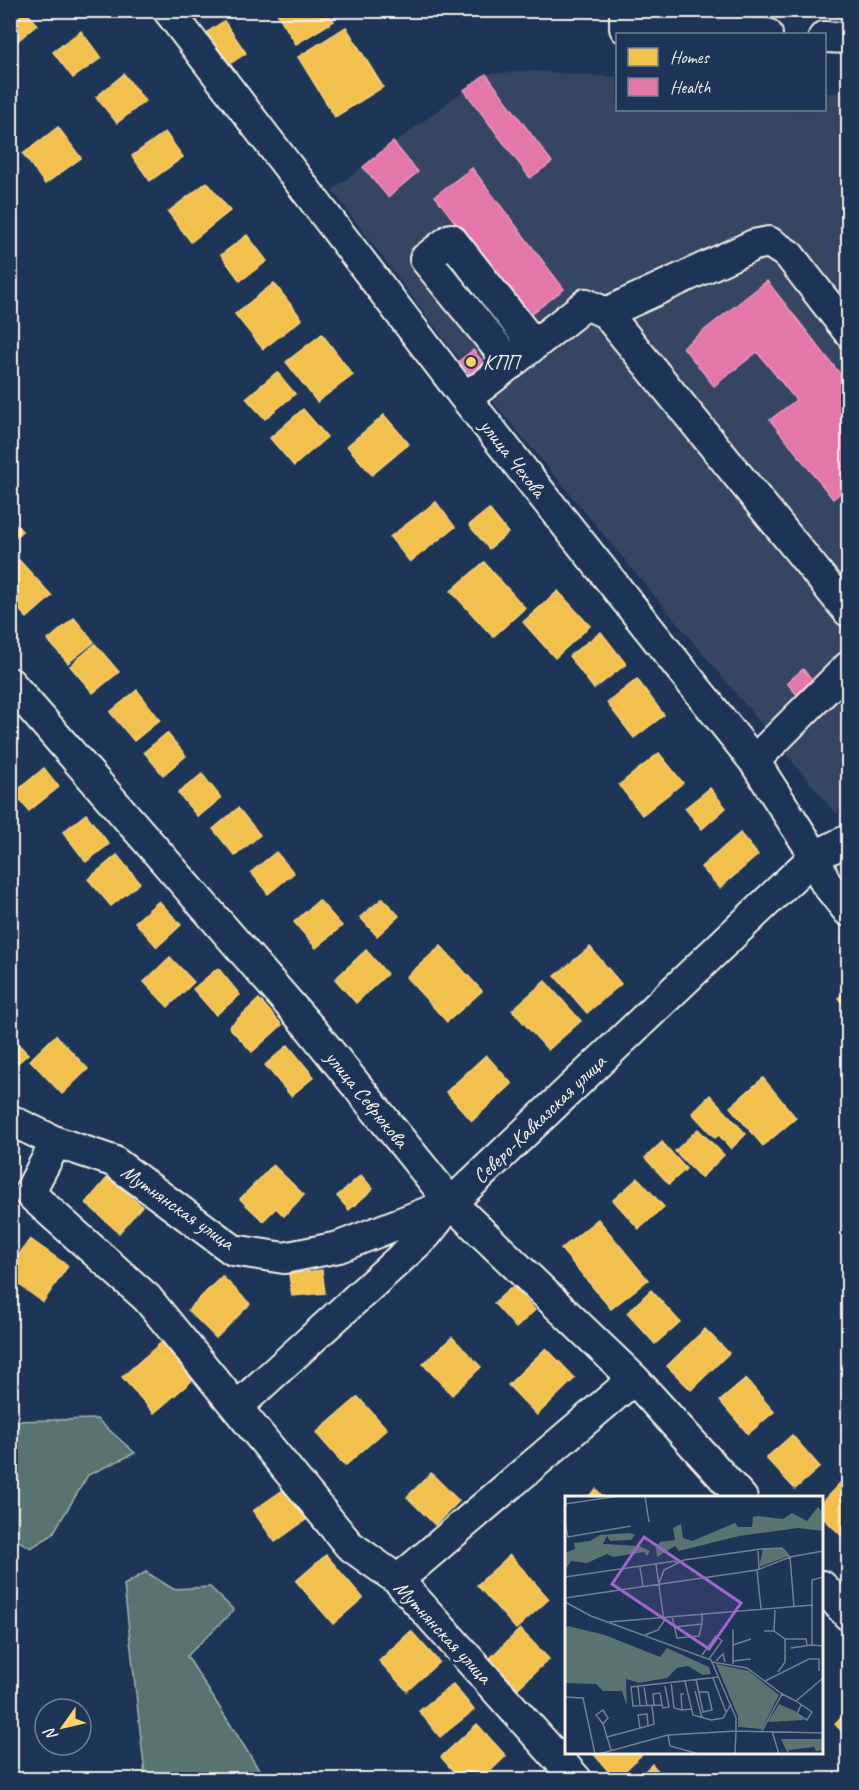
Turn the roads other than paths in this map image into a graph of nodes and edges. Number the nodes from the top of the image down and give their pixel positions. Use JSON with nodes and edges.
{"nodes":[{"id":1,"x":168,"y":10,"type":"edge"},
{"id":2,"x":625,"y":10,"type":"edge"},
{"id":3,"x":743,"y":33,"type":"edge"},
{"id":4,"x":826,"y":37,"type":"edge"},
{"id":5,"x":849,"y":38,"type":"edge"},
{"id":6,"x":606,"y":313,"type":"junction"},
{"id":7,"x":849,"y":330,"type":"edge"},
{"id":8,"x":534,"y":345,"type":"junction"},
{"id":9,"x":511,"y":364,"type":"junction"},
{"id":10,"x":463,"y":395,"type":"junction"},
{"id":11,"x":849,"y":611,"type":"edge"},
{"id":12,"x":849,"y":667,"type":"edge"},
{"id":13,"x":10,"y":684,"type":"edge"},
{"id":14,"x":754,"y":761,"type":"junction"},
{"id":15,"x":849,"y":840,"type":"edge"},
{"id":16,"x":815,"y":856,"type":"junction"},
{"id":17,"x":849,"y":912,"type":"edge"},
{"id":18,"x":10,"y":1120,"type":"edge"},
{"id":19,"x":56,"y":1142,"type":"junction"},
{"id":20,"x":451,"y":1203,"type":"junction"},
{"id":21,"x":634,"y":1379,"type":"junction"},
{"id":22,"x":237,"y":1407,"type":"junction"},
{"id":23,"x":741,"y":1496,"type":"edge"},
{"id":24,"x":398,"y":1580,"type":"junction"},
{"id":25,"x":823,"y":1587,"type":"edge"},
{"id":26,"x":849,"y":1615,"type":"edge"},
{"id":27,"x":577,"y":1779,"type":"edge"}],
"edges":[{"from":1,"to":10,"type":"street","name":"улица Чехова"},
{"from":2,"to":3,"type":"street"},
{"from":4,"to":5,"type":"street"},
{"from":6,"to":7,"type":"street"},
{"from":6,"to":8,"type":"street"},
{"from":6,"to":11,"type":"street"},
{"from":8,"to":9,"type":"street"},
{"from":8,"to":9,"type":"street"},
{"from":9,"to":10,"type":"street"},
{"from":10,"to":14,"type":"street","name":"улица Чехова"},
{"from":12,"to":14,"type":"street"},
{"from":13,"to":20,"type":"street","name":"улица Севрюкова"},
{"from":14,"to":16,"type":"street","name":"улица Чехова"},
{"from":15,"to":16,"type":"street","name":"Северо-Кавказская улица"},
{"from":16,"to":17,"type":"street","name":"улица Чехова"},
{"from":16,"to":20,"type":"street","name":"Северо-Кавказская улица"},
{"from":18,"to":19,"type":"street","name":"Мутнянская улица"},
{"from":19,"to":20,"type":"street","name":"Мутнянская улица"},
{"from":19,"to":22,"type":"street","name":"Мутнянская улица"},
{"from":20,"to":21,"type":"street","name":"улица Севрюкова"},
{"from":20,"to":22,"type":"street","name":"Северо-Кавказская улица"},
{"from":21,"to":23,"type":"street","name":"улица Севрюкова"},
{"from":21,"to":24,"type":"street"},
{"from":22,"to":24,"type":"street","name":"Мутнянская улица"},
{"from":24,"to":27,"type":"street","name":"Мутнянская улица"},
{"from":25,"to":26,"type":"street"}]}
